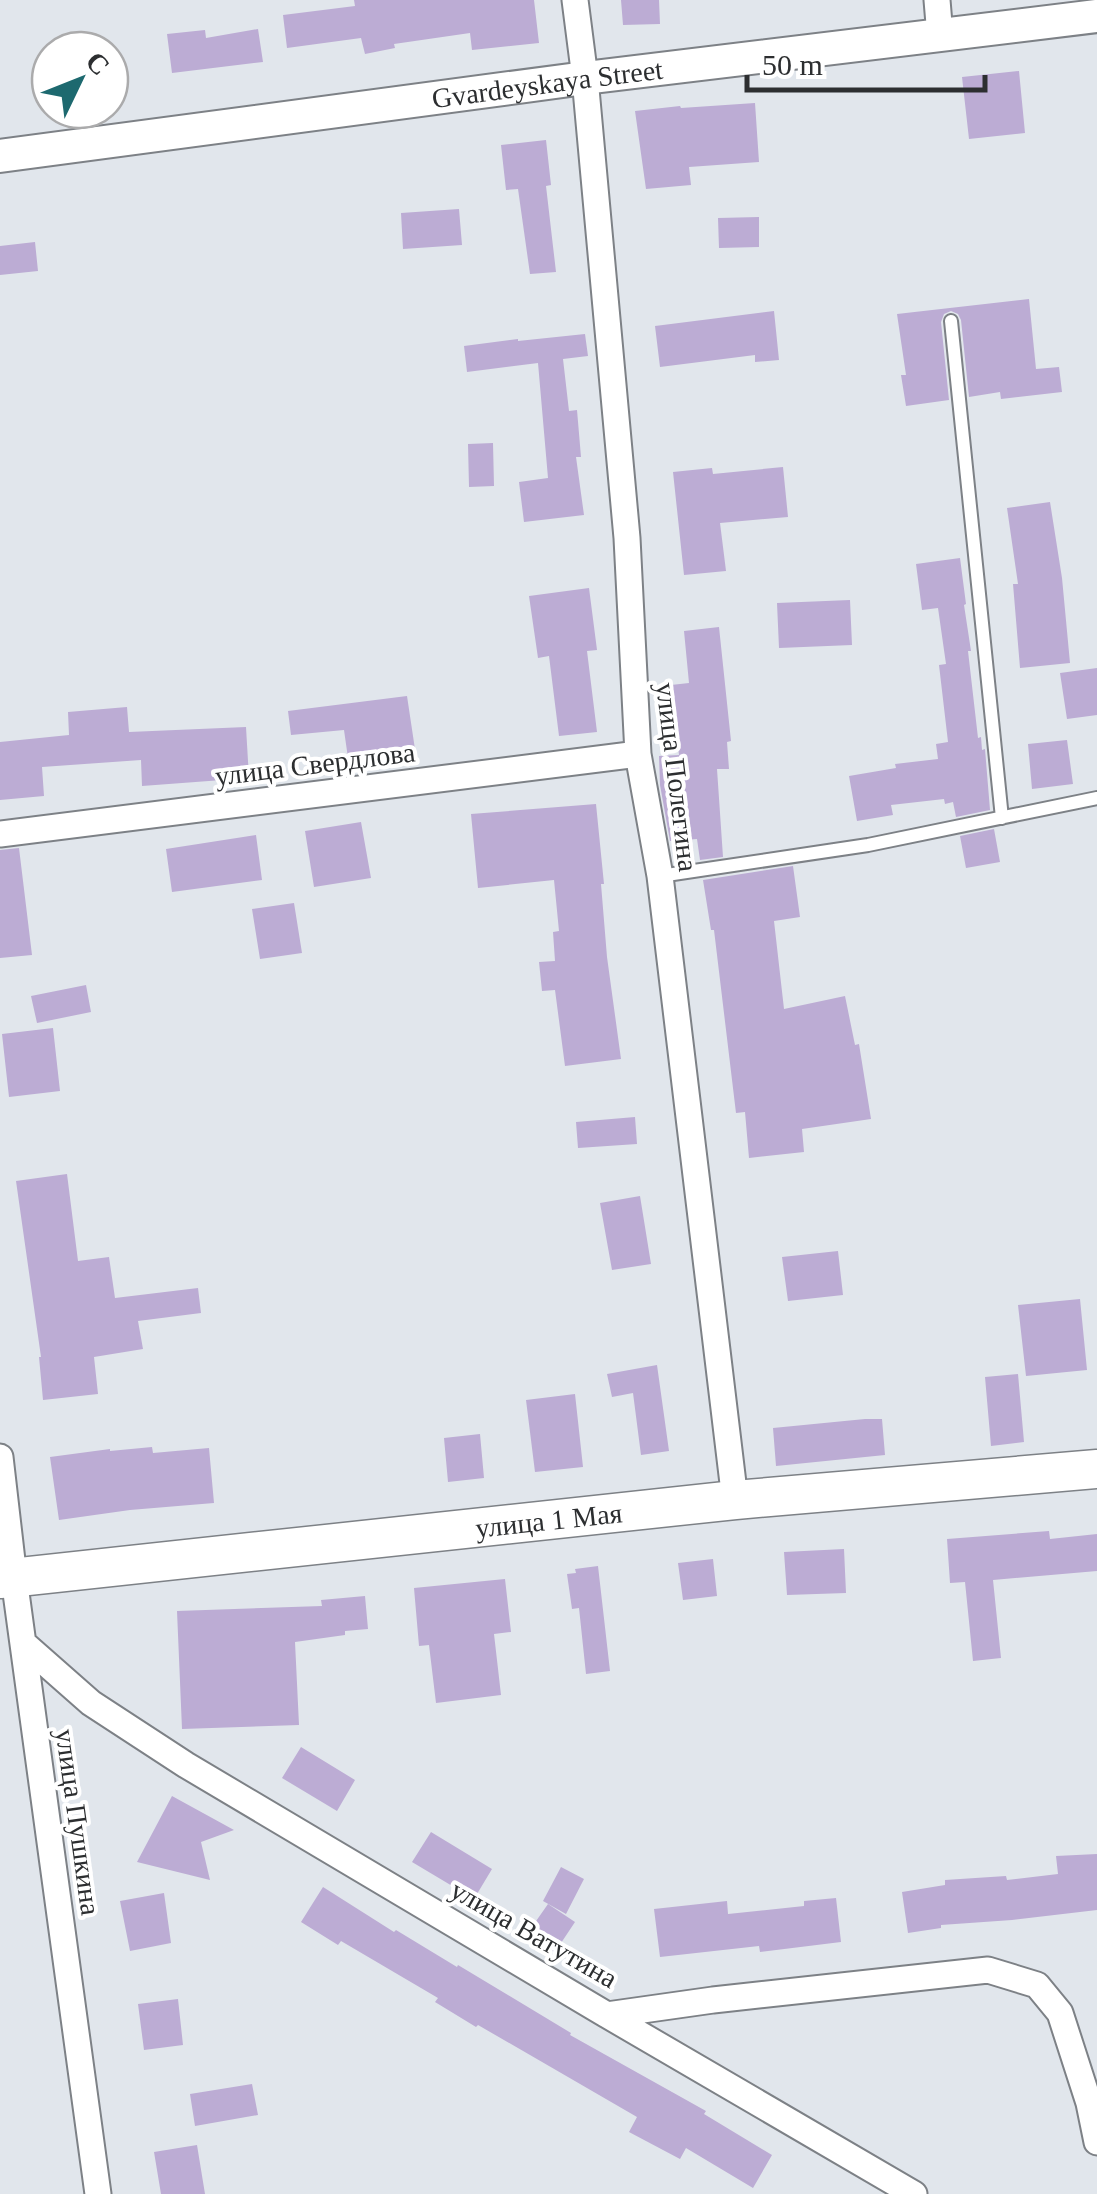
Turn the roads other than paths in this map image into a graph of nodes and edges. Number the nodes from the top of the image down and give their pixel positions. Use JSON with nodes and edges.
{"nodes":[{"id":1,"x":575,"y":0,"type":"edge"},
{"id":2,"x":937,"y":0,"type":"edge"},
{"id":3,"x":1097,"y":16,"type":"edge"},
{"id":4,"x":940,"y":36,"type":"junction"},
{"id":5,"x":584,"y":78,"type":"junction"},
{"id":6,"x":0,"y":156,"type":"edge"},
{"id":7,"x":950,"y":321,"type":"dead end"},
{"id":8,"x":638,"y":754,"type":"junction"},
{"id":9,"x":1097,"y":798,"type":"edge"},
{"id":10,"x":1002,"y":818,"type":"junction"},
{"id":11,"x":0,"y":834,"type":"edge"},
{"id":12,"x":660,"y":876,"type":"junction"},
{"id":13,"x":0,"y":1457,"type":"edge"},
{"id":14,"x":1097,"y":1469,"type":"edge"},
{"id":15,"x":735,"y":1500,"type":"junction"},
{"id":16,"x":7,"y":1578,"type":"edge"},
{"id":17,"x":24,"y":1644,"type":"junction"},
{"id":18,"x":607,"y":2015,"type":"junction"},
{"id":19,"x":1097,"y":2142,"type":"edge"},
{"id":20,"x":98,"y":2194,"type":"edge"},
{"id":21,"x":914,"y":2194,"type":"edge"}],
"edges":[{"from":1,"to":5,"type":"street","name":"улица Полегина"},
{"from":2,"to":4,"type":"street"},
{"from":3,"to":4,"type":"street","name":"Gvardeyskaya Street"},
{"from":4,"to":5,"type":"street","name":"Gvardeyskaya Street"},
{"from":5,"to":6,"type":"street","name":"Gvardeyskaya Street"},
{"from":5,"to":8,"type":"street","name":"улица Полегина"},
{"from":7,"to":10,"type":"lane"},
{"from":8,"to":11,"type":"street","name":"улица Свердлова"},
{"from":8,"to":12,"type":"street","name":"улица Полегина"},
{"from":9,"to":10,"type":"lane"},
{"from":10,"to":12,"type":"lane"},
{"from":12,"to":15,"type":"street","name":"улица Полегина"},
{"from":13,"to":16,"type":"street","name":"улица Пушкина"},
{"from":14,"to":15,"type":"main road","name":"улица 1 Мая"},
{"from":15,"to":16,"type":"main road","name":"улица 1 Мая"},
{"from":16,"to":17,"type":"street","name":"улица Пушкина"},
{"from":17,"to":18,"type":"street","name":"улица Ватутина"},
{"from":17,"to":20,"type":"street","name":"улица Пушкина"},
{"from":18,"to":19,"type":"street","name":"улица Ватутина"},
{"from":18,"to":21,"type":"street"}]}
